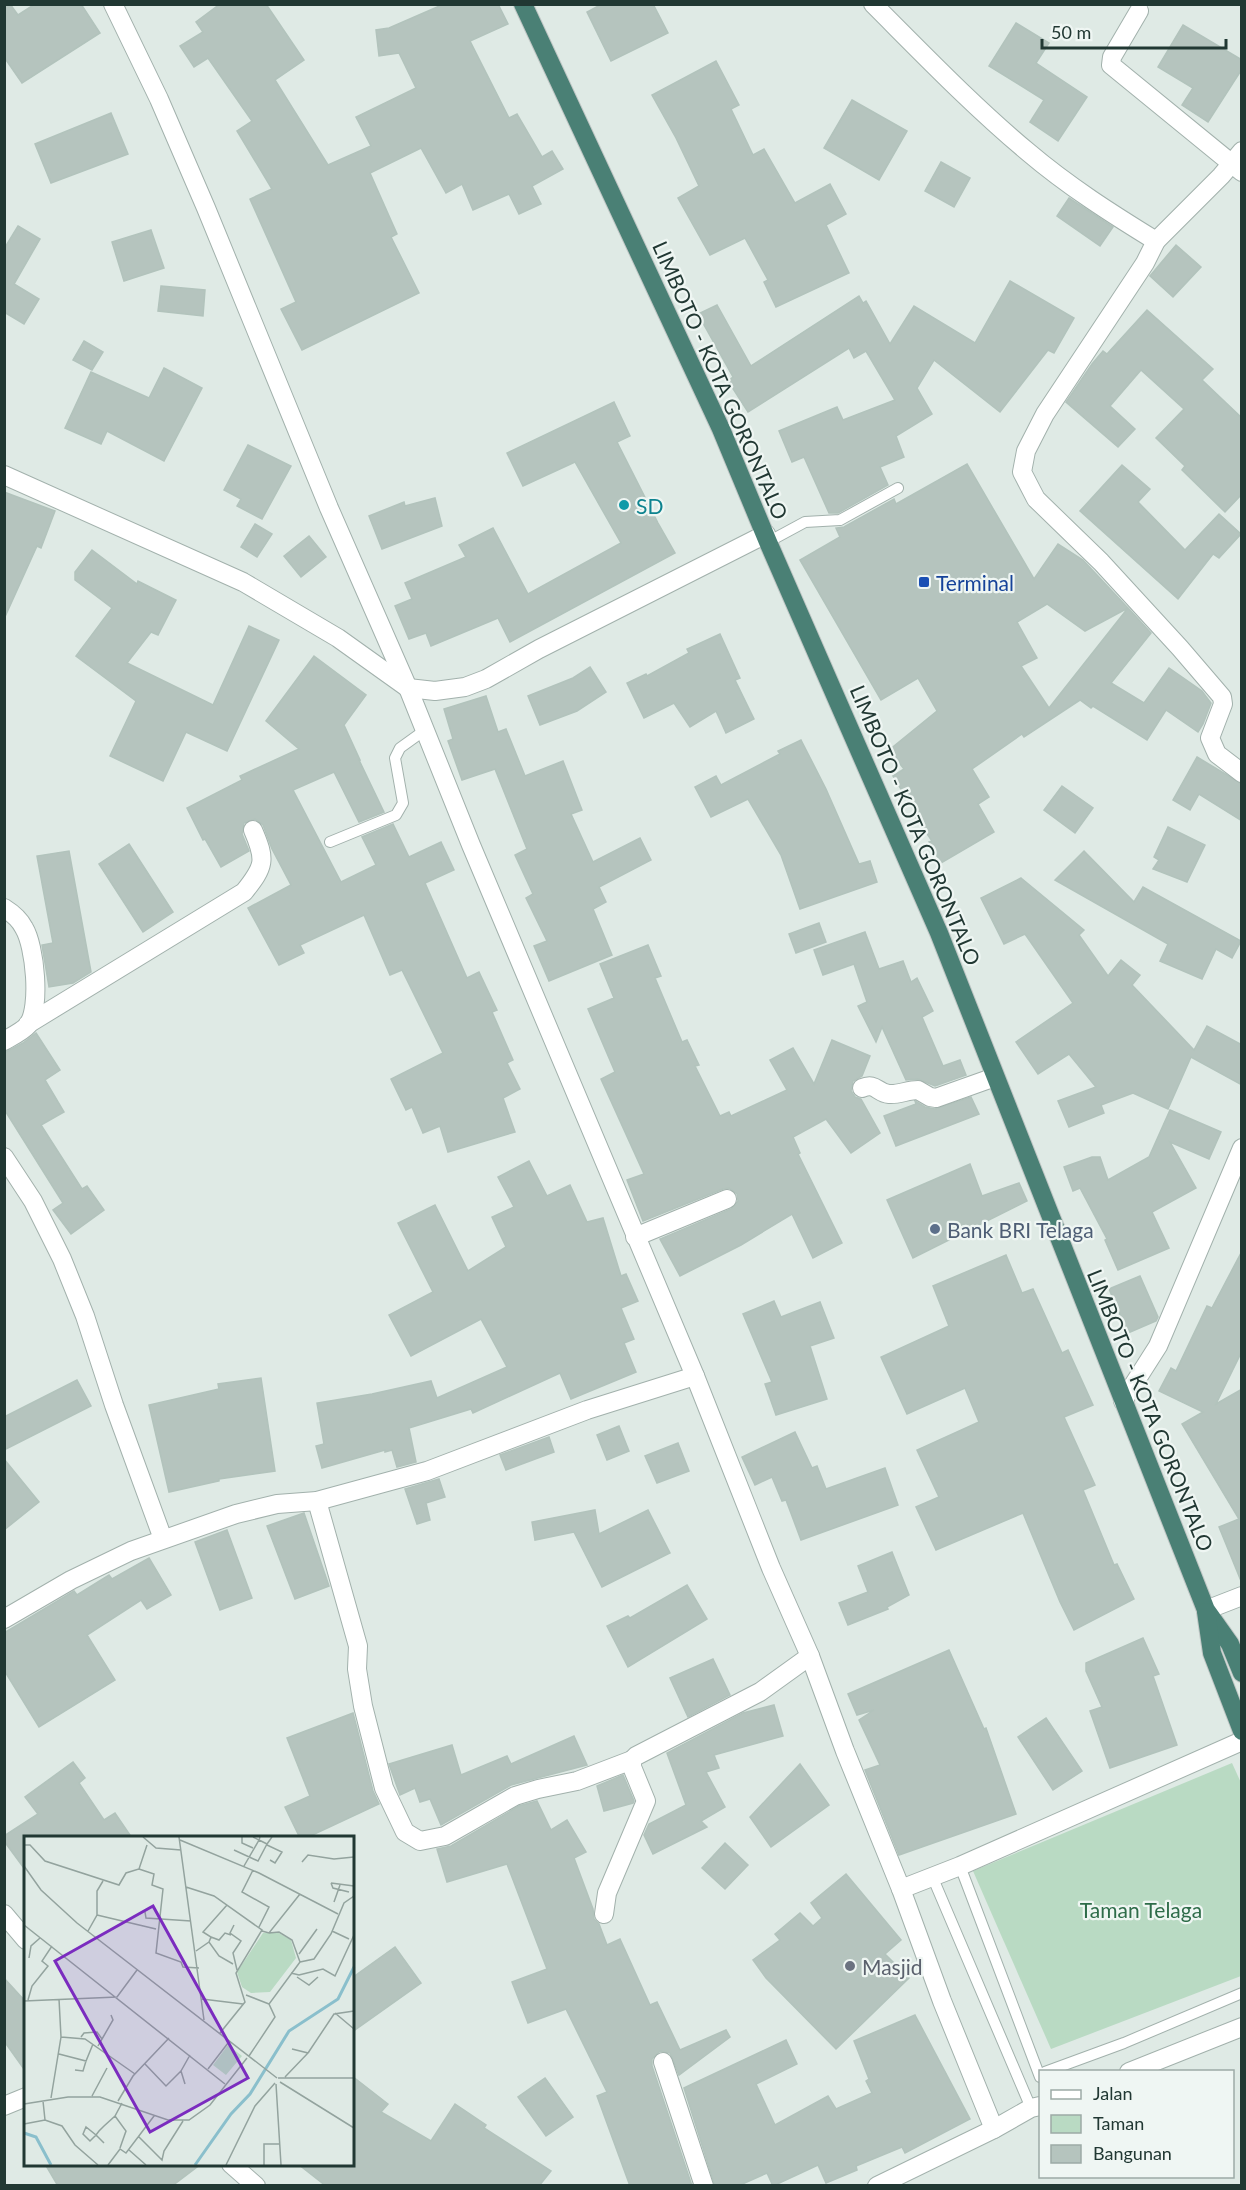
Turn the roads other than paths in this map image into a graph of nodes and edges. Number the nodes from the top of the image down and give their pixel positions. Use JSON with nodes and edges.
{"nodes":[{"id":1,"x":113,"y":4,"type":"edge"},
{"id":2,"x":524,"y":4,"type":"edge"},
{"id":3,"x":873,"y":4,"type":"edge"},
{"id":4,"x":1139,"y":12,"type":"dead end"},
{"id":5,"x":1238,"y":162,"type":"edge"},
{"id":6,"x":1155,"y":241,"type":"junction"},
{"id":7,"x":4,"y":475,"type":"edge"},
{"id":8,"x":898,"y":488,"type":"dead end"},
{"id":9,"x":767,"y":538,"type":"junction"},
{"id":10,"x":408,"y":688,"type":"junction"},
{"id":11,"x":425,"y":730,"type":"junction"},
{"id":12,"x":1242,"y":773,"type":"edge"},
{"id":13,"x":253,"y":831,"type":"dead end"},
{"id":14,"x":330,"y":842,"type":"dead end"},
{"id":15,"x":4,"y":908,"type":"edge"},
{"id":16,"x":28,"y":1024,"type":"junction"},
{"id":17,"x":4,"y":1041,"type":"edge"},
{"id":18,"x":995,"y":1077,"type":"junction"},
{"id":19,"x":862,"y":1088,"type":"dead end"},
{"id":20,"x":1242,"y":1148,"type":"edge"},
{"id":21,"x":4,"y":1157,"type":"edge"},
{"id":22,"x":1236,"y":1174,"type":"edge"},
{"id":23,"x":727,"y":1199,"type":"dead end"},
{"id":24,"x":636,"y":1237,"type":"junction"},
{"id":25,"x":695,"y":1376,"type":"junction"},
{"id":26,"x":1123,"y":1401,"type":"junction"},
{"id":27,"x":316,"y":1501,"type":"junction"},
{"id":28,"x":163,"y":1539,"type":"junction"},
{"id":29,"x":1242,"y":1596,"type":"edge"},
{"id":30,"x":1206,"y":1610,"type":"junction"},
{"id":31,"x":4,"y":1619,"type":"edge"},
{"id":32,"x":810,"y":1656,"type":"junction"},
{"id":33,"x":1242,"y":1673,"type":"edge"},
{"id":34,"x":1242,"y":1731,"type":"edge"},
{"id":35,"x":1242,"y":1741,"type":"edge"},
{"id":36,"x":632,"y":1760,"type":"junction"},
{"id":37,"x":960,"y":1866,"type":"junction"},
{"id":38,"x":932,"y":1876,"type":"junction"},
{"id":39,"x":901,"y":1889,"type":"junction"},
{"id":40,"x":4,"y":1914,"type":"edge"},
{"id":41,"x":604,"y":1914,"type":"dead end"},
{"id":42,"x":24,"y":1938,"type":"edge"},
{"id":43,"x":1242,"y":1993,"type":"edge"},
{"id":44,"x":1242,"y":2026,"type":"edge"},
{"id":45,"x":663,"y":2062,"type":"dead end"},
{"id":46,"x":1040,"y":2070,"type":"edge"},
{"id":47,"x":1053,"y":2070,"type":"edge"},
{"id":48,"x":1134,"y":2070,"type":"edge"},
{"id":49,"x":24,"y":2098,"type":"edge"},
{"id":50,"x":4,"y":2106,"type":"edge"},
{"id":51,"x":1036,"y":2107,"type":"edge"},
{"id":52,"x":994,"y":2129,"type":"junction"},
{"id":53,"x":233,"y":2166,"type":"edge"},
{"id":54,"x":256,"y":2186,"type":"edge"},
{"id":55,"x":704,"y":2186,"type":"edge"},
{"id":56,"x":877,"y":2186,"type":"edge"}],
"edges":[{"from":1,"to":10,"type":"street"},
{"from":2,"to":9,"type":"highway","name":"LIMBOTO - KOTA GORONTALO"},
{"from":3,"to":6,"type":"street"},
{"from":4,"to":5,"type":"street"},
{"from":5,"to":6,"type":"street"},
{"from":6,"to":12,"type":"street"},
{"from":7,"to":10,"type":"street"},
{"from":8,"to":9,"type":"lane"},
{"from":9,"to":10,"type":"street"},
{"from":9,"to":18,"type":"highway","name":"LIMBOTO - KOTA GORONTALO"},
{"from":10,"to":11,"type":"street"},
{"from":11,"to":14,"type":"lane"},
{"from":11,"to":24,"type":"street"},
{"from":13,"to":16,"type":"street"},
{"from":15,"to":16,"type":"street"},
{"from":16,"to":17,"type":"street"},
{"from":18,"to":19,"type":"street"},
{"from":18,"to":26,"type":"highway","name":"LIMBOTO - KOTA GORONTALO"},
{"from":20,"to":22,"type":"street"},
{"from":21,"to":28,"type":"street"},
{"from":22,"to":26,"type":"street"},
{"from":23,"to":24,"type":"street"},
{"from":24,"to":25,"type":"street"},
{"from":25,"to":27,"type":"street"},
{"from":25,"to":32,"type":"street"},
{"from":26,"to":30,"type":"highway","name":"LIMBOTO - KOTA GORONTALO"},
{"from":27,"to":28,"type":"street"},
{"from":27,"to":36,"type":"street"},
{"from":28,"to":31,"type":"street"},
{"from":29,"to":30,"type":"street"},
{"from":30,"to":33,"type":"highway","name":"LIMBOTO - KOTA GORONTALO"},
{"from":30,"to":34,"type":"highway"},
{"from":32,"to":36,"type":"street"},
{"from":32,"to":39,"type":"street"},
{"from":35,"to":37,"type":"street"},
{"from":36,"to":41,"type":"street"},
{"from":37,"to":38,"type":"street"},
{"from":37,"to":46,"type":"lane"},
{"from":38,"to":39,"type":"street"},
{"from":38,"to":51,"type":"lane"},
{"from":39,"to":52,"type":"street"},
{"from":40,"to":42,"type":"street"},
{"from":43,"to":47,"type":"lane"},
{"from":44,"to":48,"type":"street"},
{"from":45,"to":55,"type":"street"},
{"from":49,"to":50,"type":"street"},
{"from":51,"to":52,"type":"street"},
{"from":52,"to":56,"type":"street"},
{"from":53,"to":54,"type":"street"}]}
